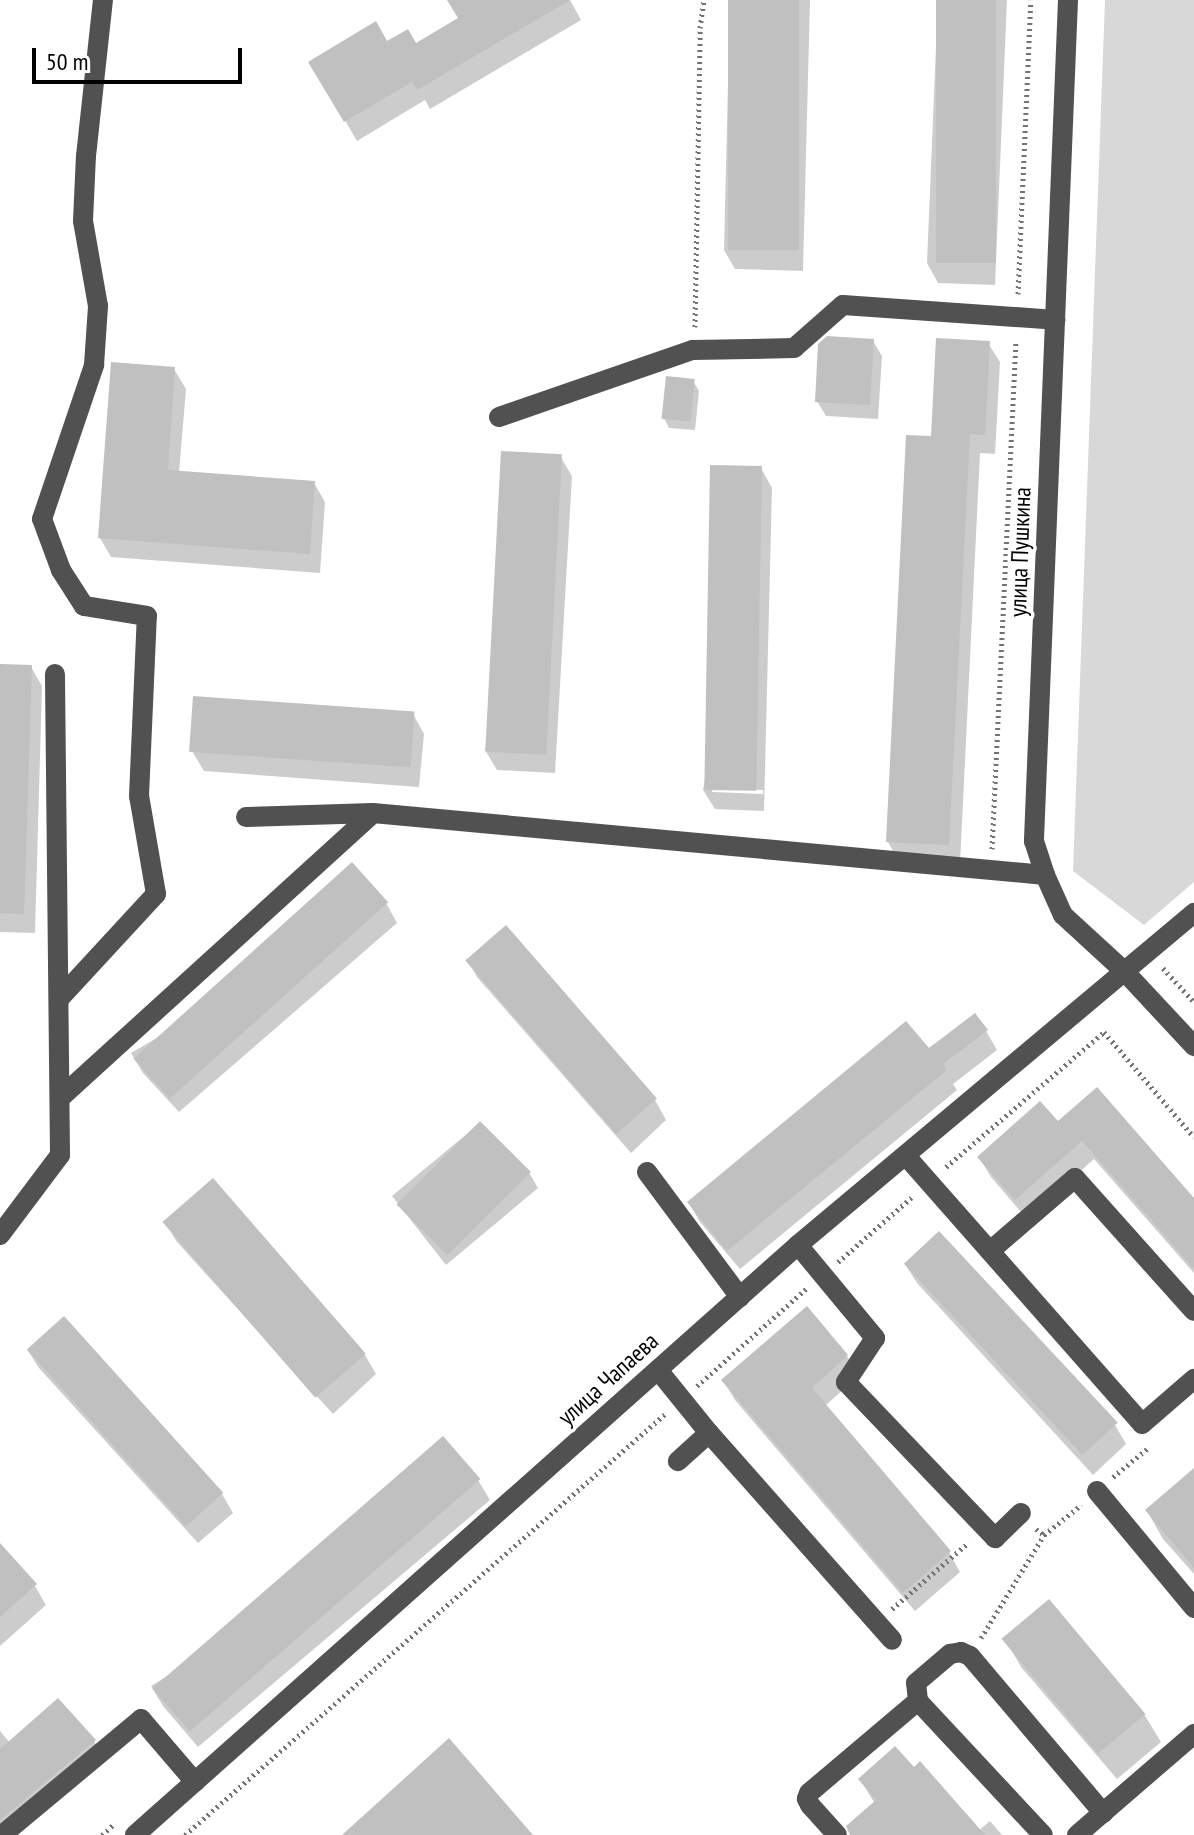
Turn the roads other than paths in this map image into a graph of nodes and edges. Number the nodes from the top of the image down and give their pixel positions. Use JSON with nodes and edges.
{"nodes":[{"id":1,"x":103,"y":0,"type":"edge"},
{"id":2,"x":1068,"y":0,"type":"edge"},
{"id":3,"x":1055,"y":320,"type":"junction"},
{"id":4,"x":499,"y":417,"type":"dead end"},
{"id":5,"x":55,"y":674,"type":"dead end"},
{"id":6,"x":373,"y":813,"type":"junction"},
{"id":7,"x":246,"y":817,"type":"dead end"},
{"id":8,"x":1045,"y":875,"type":"junction"},
{"id":9,"x":1194,"y":913,"type":"edge"},
{"id":10,"x":1126,"y":973,"type":"junction"},
{"id":11,"x":59,"y":999,"type":"junction"},
{"id":12,"x":1194,"y":1046,"type":"edge"},
{"id":13,"x":60,"y":1098,"type":"junction"},
{"id":14,"x":906,"y":1156,"type":"junction"},
{"id":15,"x":647,"y":1172,"type":"dead end"},
{"id":16,"x":0,"y":1235,"type":"edge"},
{"id":17,"x":798,"y":1245,"type":"junction"},
{"id":18,"x":990,"y":1251,"type":"junction"},
{"id":19,"x":740,"y":1297,"type":"junction"},
{"id":20,"x":1194,"y":1311,"type":"edge"},
{"id":21,"x":658,"y":1370,"type":"junction"},
{"id":22,"x":1194,"y":1379,"type":"edge"},
{"id":23,"x":709,"y":1433,"type":"junction"},
{"id":24,"x":678,"y":1461,"type":"dead end"},
{"id":25,"x":1097,"y":1491,"type":"dead end"},
{"id":26,"x":1021,"y":1513,"type":"dead end"},
{"id":27,"x":1194,"y":1608,"type":"edge"},
{"id":28,"x":892,"y":1640,"type":"dead end"},
{"id":29,"x":918,"y":1701,"type":"junction"},
{"id":30,"x":1194,"y":1734,"type":"edge"},
{"id":31,"x":195,"y":1782,"type":"junction"},
{"id":32,"x":1103,"y":1813,"type":"junction"},
{"id":33,"x":2,"y":1835,"type":"edge"},
{"id":34,"x":135,"y":1835,"type":"edge"},
{"id":35,"x":837,"y":1835,"type":"edge"},
{"id":36,"x":1043,"y":1835,"type":"edge"},
{"id":37,"x":1077,"y":1835,"type":"edge"}],
"edges":[{"from":1,"to":11,"type":"street"},
{"from":2,"to":3,"type":"street","name":"улица Пушкина"},
{"from":3,"to":4,"type":"street"},
{"from":3,"to":8,"type":"street","name":"улица Пушкина"},
{"from":5,"to":11,"type":"street"},
{"from":6,"to":7,"type":"street"},
{"from":6,"to":8,"type":"street"},
{"from":6,"to":13,"type":"street"},
{"from":8,"to":10,"type":"street","name":"улица Пушкина"},
{"from":9,"to":10,"type":"street","name":"улица Чапаева"},
{"from":10,"to":12,"type":"street","name":"улица Пушкина"},
{"from":10,"to":14,"type":"street","name":"улица Чапаева"},
{"from":11,"to":13,"type":"street"},
{"from":13,"to":16,"type":"street"},
{"from":14,"to":17,"type":"street","name":"улица Чапаева"},
{"from":14,"to":18,"type":"street"},
{"from":15,"to":19,"type":"street"},
{"from":17,"to":19,"type":"street","name":"улица Чапаева"},
{"from":17,"to":26,"type":"street"},
{"from":18,"to":20,"type":"street"},
{"from":18,"to":22,"type":"street"},
{"from":19,"to":21,"type":"street","name":"улица Чапаева"},
{"from":21,"to":23,"type":"street"},
{"from":21,"to":31,"type":"street","name":"улица Чапаева"},
{"from":23,"to":24,"type":"street"},
{"from":23,"to":28,"type":"street"},
{"from":25,"to":27,"type":"street"},
{"from":29,"to":32,"type":"street"},
{"from":29,"to":35,"type":"street"},
{"from":29,"to":36,"type":"street"},
{"from":30,"to":32,"type":"street"},
{"from":31,"to":33,"type":"street"},
{"from":31,"to":34,"type":"street","name":"улица Чапаева"},
{"from":32,"to":37,"type":"street"}]}
